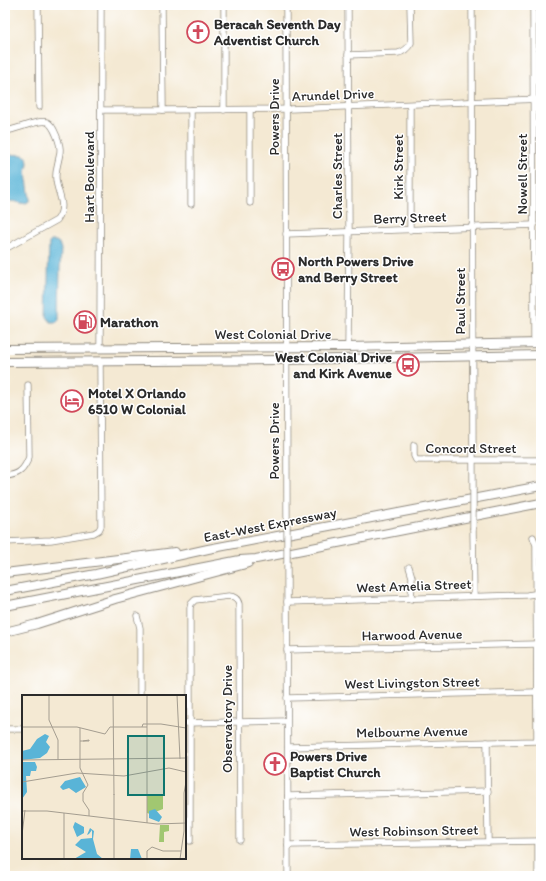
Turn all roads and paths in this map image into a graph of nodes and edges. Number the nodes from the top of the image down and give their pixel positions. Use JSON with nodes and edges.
{"nodes":[{"id":1,"x":38,"y":5,"type":"edge"},
{"id":2,"x":101,"y":5,"type":"edge"},
{"id":3,"x":162,"y":5,"type":"edge"},
{"id":4,"x":224,"y":5,"type":"edge"},
{"id":5,"x":286,"y":5,"type":"edge"},
{"id":6,"x":348,"y":5,"type":"edge"},
{"id":7,"x":410,"y":5,"type":"edge"},
{"id":8,"x":472,"y":5,"type":"edge"},
{"id":9,"x":534,"y":5,"type":"edge"},
{"id":10,"x":348,"y":55,"type":"junction"},
{"id":11,"x":541,"y":99,"type":"edge"},
{"id":12,"x":534,"y":100,"type":"junction"},
{"id":13,"x":472,"y":102,"type":"junction"},
{"id":14,"x":410,"y":105,"type":"junction"},
{"id":15,"x":39,"y":107,"type":"dead end"},
{"id":16,"x":348,"y":107,"type":"junction"},
{"id":17,"x":286,"y":109,"type":"junction"},
{"id":18,"x":101,"y":110,"type":"junction"},
{"id":19,"x":163,"y":110,"type":"junction"},
{"id":20,"x":191,"y":110,"type":"junction"},
{"id":21,"x":224,"y":110,"type":"junction"},
{"id":22,"x":250,"y":110,"type":"junction"},
{"id":23,"x":5,"y":131,"type":"edge"},
{"id":24,"x":250,"y":203,"type":"dead end"},
{"id":25,"x":191,"y":204,"type":"dead end"},
{"id":26,"x":534,"y":225,"type":"junction"},
{"id":27,"x":472,"y":228,"type":"junction"},
{"id":28,"x":410,"y":230,"type":"junction"},
{"id":29,"x":349,"y":232,"type":"junction"},
{"id":30,"x":286,"y":234,"type":"junction"},
{"id":31,"x":5,"y":249,"type":"edge"},
{"id":32,"x":537,"y":343,"type":"edge"},
{"id":33,"x":472,"y":344,"type":"junction"},
{"id":34,"x":286,"y":347,"type":"junction"},
{"id":35,"x":348,"y":347,"type":"junction"},
{"id":36,"x":144,"y":348,"type":"junction"},
{"id":37,"x":5,"y":349,"type":"edge"},
{"id":38,"x":100,"y":349,"type":"junction"},
{"id":39,"x":541,"y":355,"type":"edge"},
{"id":40,"x":472,"y":357,"type":"junction"},
{"id":41,"x":286,"y":360,"type":"junction"},
{"id":42,"x":57,"y":361,"type":"junction"},
{"id":43,"x":100,"y":361,"type":"junction"},
{"id":44,"x":5,"y":362,"type":"edge"},
{"id":45,"x":28,"y":385,"type":"dead end"},
{"id":46,"x":414,"y":445,"type":"dead end"},
{"id":47,"x":541,"y":460,"type":"edge"},
{"id":48,"x":473,"y":461,"type":"junction"},
{"id":49,"x":5,"y":476,"type":"edge"},
{"id":50,"x":541,"y":486,"type":"edge"},
{"id":51,"x":541,"y":503,"type":"edge"},
{"id":52,"x":533,"y":537,"type":"dead end"},
{"id":53,"x":5,"y":542,"type":"edge"},
{"id":54,"x":208,"y":549,"type":"junction"},
{"id":55,"x":256,"y":559,"type":"junction"},
{"id":56,"x":409,"y":567,"type":"dead end"},
{"id":57,"x":5,"y":573,"type":"edge"},
{"id":58,"x":5,"y":591,"type":"edge"},
{"id":59,"x":538,"y":594,"type":"edge"},
{"id":60,"x":474,"y":596,"type":"junction"},
{"id":61,"x":411,"y":599,"type":"junction"},
{"id":62,"x":287,"y":602,"type":"junction"},
{"id":63,"x":5,"y":606,"type":"edge"},
{"id":64,"x":137,"y":616,"type":"dead end"},
{"id":65,"x":5,"y":632,"type":"edge"},
{"id":66,"x":537,"y":644,"type":"junction"},
{"id":67,"x":287,"y":650,"type":"junction"},
{"id":68,"x":537,"y":692,"type":"junction"},
{"id":69,"x":140,"y":695,"type":"edge"},
{"id":70,"x":287,"y":698,"type":"junction"},
{"id":71,"x":539,"y":719,"type":"edge"},
{"id":72,"x":287,"y":721,"type":"junction"},
{"id":73,"x":239,"y":722,"type":"junction"},
{"id":74,"x":187,"y":723,"type":"edge"},
{"id":75,"x":5,"y":729,"type":"edge"},
{"id":76,"x":22,"y":729,"type":"edge"},
{"id":77,"x":488,"y":742,"type":"junction"},
{"id":78,"x":288,"y":747,"type":"junction"},
{"id":79,"x":488,"y":791,"type":"junction"},
{"id":80,"x":288,"y":796,"type":"junction"},
{"id":81,"x":240,"y":840,"type":"dead end"},
{"id":82,"x":190,"y":841,"type":"dead end"},
{"id":83,"x":540,"y":841,"type":"edge"},
{"id":84,"x":488,"y":842,"type":"junction"},
{"id":85,"x":288,"y":845,"type":"junction"},
{"id":86,"x":288,"y":876,"type":"edge"},
{"id":87,"x":538,"y":876,"type":"edge"}],
"edges":[{"from":1,"to":15,"type":"street"},
{"from":2,"to":18,"type":"street","name":"Hart Boulevard"},
{"from":3,"to":19,"type":"street"},
{"from":4,"to":21,"type":"street"},
{"from":5,"to":17,"type":"street","name":"Powers Drive"},
{"from":6,"to":10,"type":"street","name":"Charles Street"},
{"from":7,"to":10,"type":"street"},
{"from":8,"to":13,"type":"street","name":"Paul Street"},
{"from":9,"to":12,"type":"street","name":"Nowell Street"},
{"from":10,"to":16,"type":"street","name":"Charles Street"},
{"from":11,"to":12,"type":"street","name":"Arundel Drive"},
{"from":12,"to":13,"type":"street","name":"Arundel Drive"},
{"from":12,"to":26,"type":"street","name":"Nowell Street"},
{"from":13,"to":14,"type":"street","name":"Arundel Drive"},
{"from":13,"to":27,"type":"street","name":"Paul Street"},
{"from":14,"to":16,"type":"street","name":"Arundel Drive"},
{"from":14,"to":28,"type":"street","name":"Kirk Street"},
{"from":16,"to":17,"type":"street","name":"Arundel Drive"},
{"from":16,"to":29,"type":"street","name":"Charles Street"},
{"from":17,"to":22,"type":"street","name":"Arundel Drive"},
{"from":17,"to":30,"type":"street","name":"Powers Drive"},
{"from":18,"to":19,"type":"street","name":"Arundel Drive"},
{"from":18,"to":38,"type":"street","name":"Hart Boulevard"},
{"from":19,"to":20,"type":"street","name":"Arundel Drive"},
{"from":20,"to":21,"type":"street","name":"Arundel Drive"},
{"from":20,"to":25,"type":"street"},
{"from":21,"to":22,"type":"street","name":"Arundel Drive"},
{"from":22,"to":24,"type":"street"},
{"from":23,"to":31,"type":"street"},
{"from":26,"to":27,"type":"street","name":"Berry Street"},
{"from":26,"to":32,"type":"street","name":"Nowell Street"},
{"from":27,"to":28,"type":"street","name":"Berry Street"},
{"from":27,"to":33,"type":"street","name":"Paul Street"},
{"from":28,"to":29,"type":"street","name":"Berry Street"},
{"from":29,"to":30,"type":"street","name":"Berry Street"},
{"from":29,"to":35,"type":"street","name":"Charles Street"},
{"from":30,"to":34,"type":"street","name":"Powers Drive"},
{"from":32,"to":33,"type":"highway","name":"West Colonial Drive"},
{"from":33,"to":35,"type":"highway","name":"West Colonial Drive"},
{"from":33,"to":40,"type":"street","name":"Paul Street"},
{"from":34,"to":35,"type":"highway","name":"West Colonial Drive"},
{"from":34,"to":36,"type":"highway","name":"West Colonial Drive"},
{"from":34,"to":41,"type":"street","name":"Powers Drive"},
{"from":36,"to":38,"type":"highway","name":"West Colonial Drive"},
{"from":36,"to":43,"type":"highway"},
{"from":37,"to":38,"type":"highway","name":"West Colonial Drive"},
{"from":38,"to":42,"type":"highway"},
{"from":39,"to":40,"type":"highway","name":"West Colonial Drive"},
{"from":40,"to":41,"type":"highway","name":"West Colonial Drive"},
{"from":40,"to":48,"type":"street","name":"Paul Street"},
{"from":41,"to":43,"type":"highway","name":"West Colonial Drive"},
{"from":41,"to":62,"type":"street","name":"Powers Drive","bridge":true},
{"from":42,"to":43,"type":"highway","name":"West Colonial Drive"},
{"from":42,"to":44,"type":"highway","name":"West Colonial Drive"},
{"from":43,"to":53,"type":"street"},
{"from":45,"to":49,"type":"street"},
{"from":46,"to":48,"type":"street","name":"Concord Street"},
{"from":47,"to":48,"type":"street","name":"Concord Street"},
{"from":48,"to":60,"type":"street","name":"Paul Street","bridge":true},
{"from":50,"to":54,"type":"highway","name":"East-West Expressway"},
{"from":51,"to":55,"type":"highway","name":"East-West Expressway"},
{"from":52,"to":59,"type":"street"},
{"from":54,"to":57,"type":"highway"},
{"from":54,"to":58,"type":"highway","name":"East-West Expressway"},
{"from":55,"to":63,"type":"highway","name":"East-West Expressway"},
{"from":55,"to":65,"type":"highway"},
{"from":56,"to":61,"type":"street"},
{"from":59,"to":60,"type":"street","name":"West Amelia Street"},
{"from":59,"to":66,"type":"street"},
{"from":60,"to":61,"type":"street","name":"West Amelia Street"},
{"from":61,"to":62,"type":"street","name":"West Amelia Street"},
{"from":62,"to":67,"type":"street","name":"Powers Drive"},
{"from":64,"to":69,"type":"street"},
{"from":66,"to":67,"type":"street","name":"Harwood Avenue"},
{"from":66,"to":68,"type":"street"},
{"from":67,"to":70,"type":"street","name":"Powers Drive"},
{"from":68,"to":70,"type":"street","name":"West Livingston Street"},
{"from":68,"to":71,"type":"street"},
{"from":70,"to":72,"type":"street","name":"Powers Drive"},
{"from":71,"to":77,"type":"street","name":"Melbourne Avenue"},
{"from":72,"to":73,"type":"street"},
{"from":72,"to":78,"type":"street","name":"Powers Drive"},
{"from":73,"to":74,"type":"street"},
{"from":73,"to":74,"type":"street","name":"Observatory Drive"},
{"from":73,"to":81,"type":"street","name":"Observatory Drive"},
{"from":74,"to":82,"type":"street"},
{"from":75,"to":76,"type":"street"},
{"from":77,"to":78,"type":"street","name":"Melbourne Avenue"},
{"from":77,"to":79,"type":"street"},
{"from":78,"to":80,"type":"street","name":"Powers Drive"},
{"from":79,"to":80,"type":"street"},
{"from":79,"to":84,"type":"street"},
{"from":80,"to":85,"type":"street","name":"Powers Drive"},
{"from":83,"to":84,"type":"street","name":"West Robinson Street"},
{"from":83,"to":87,"type":"street"},
{"from":84,"to":85,"type":"street","name":"West Robinson Street"},
{"from":85,"to":86,"type":"street","name":"Powers Drive"}]}
